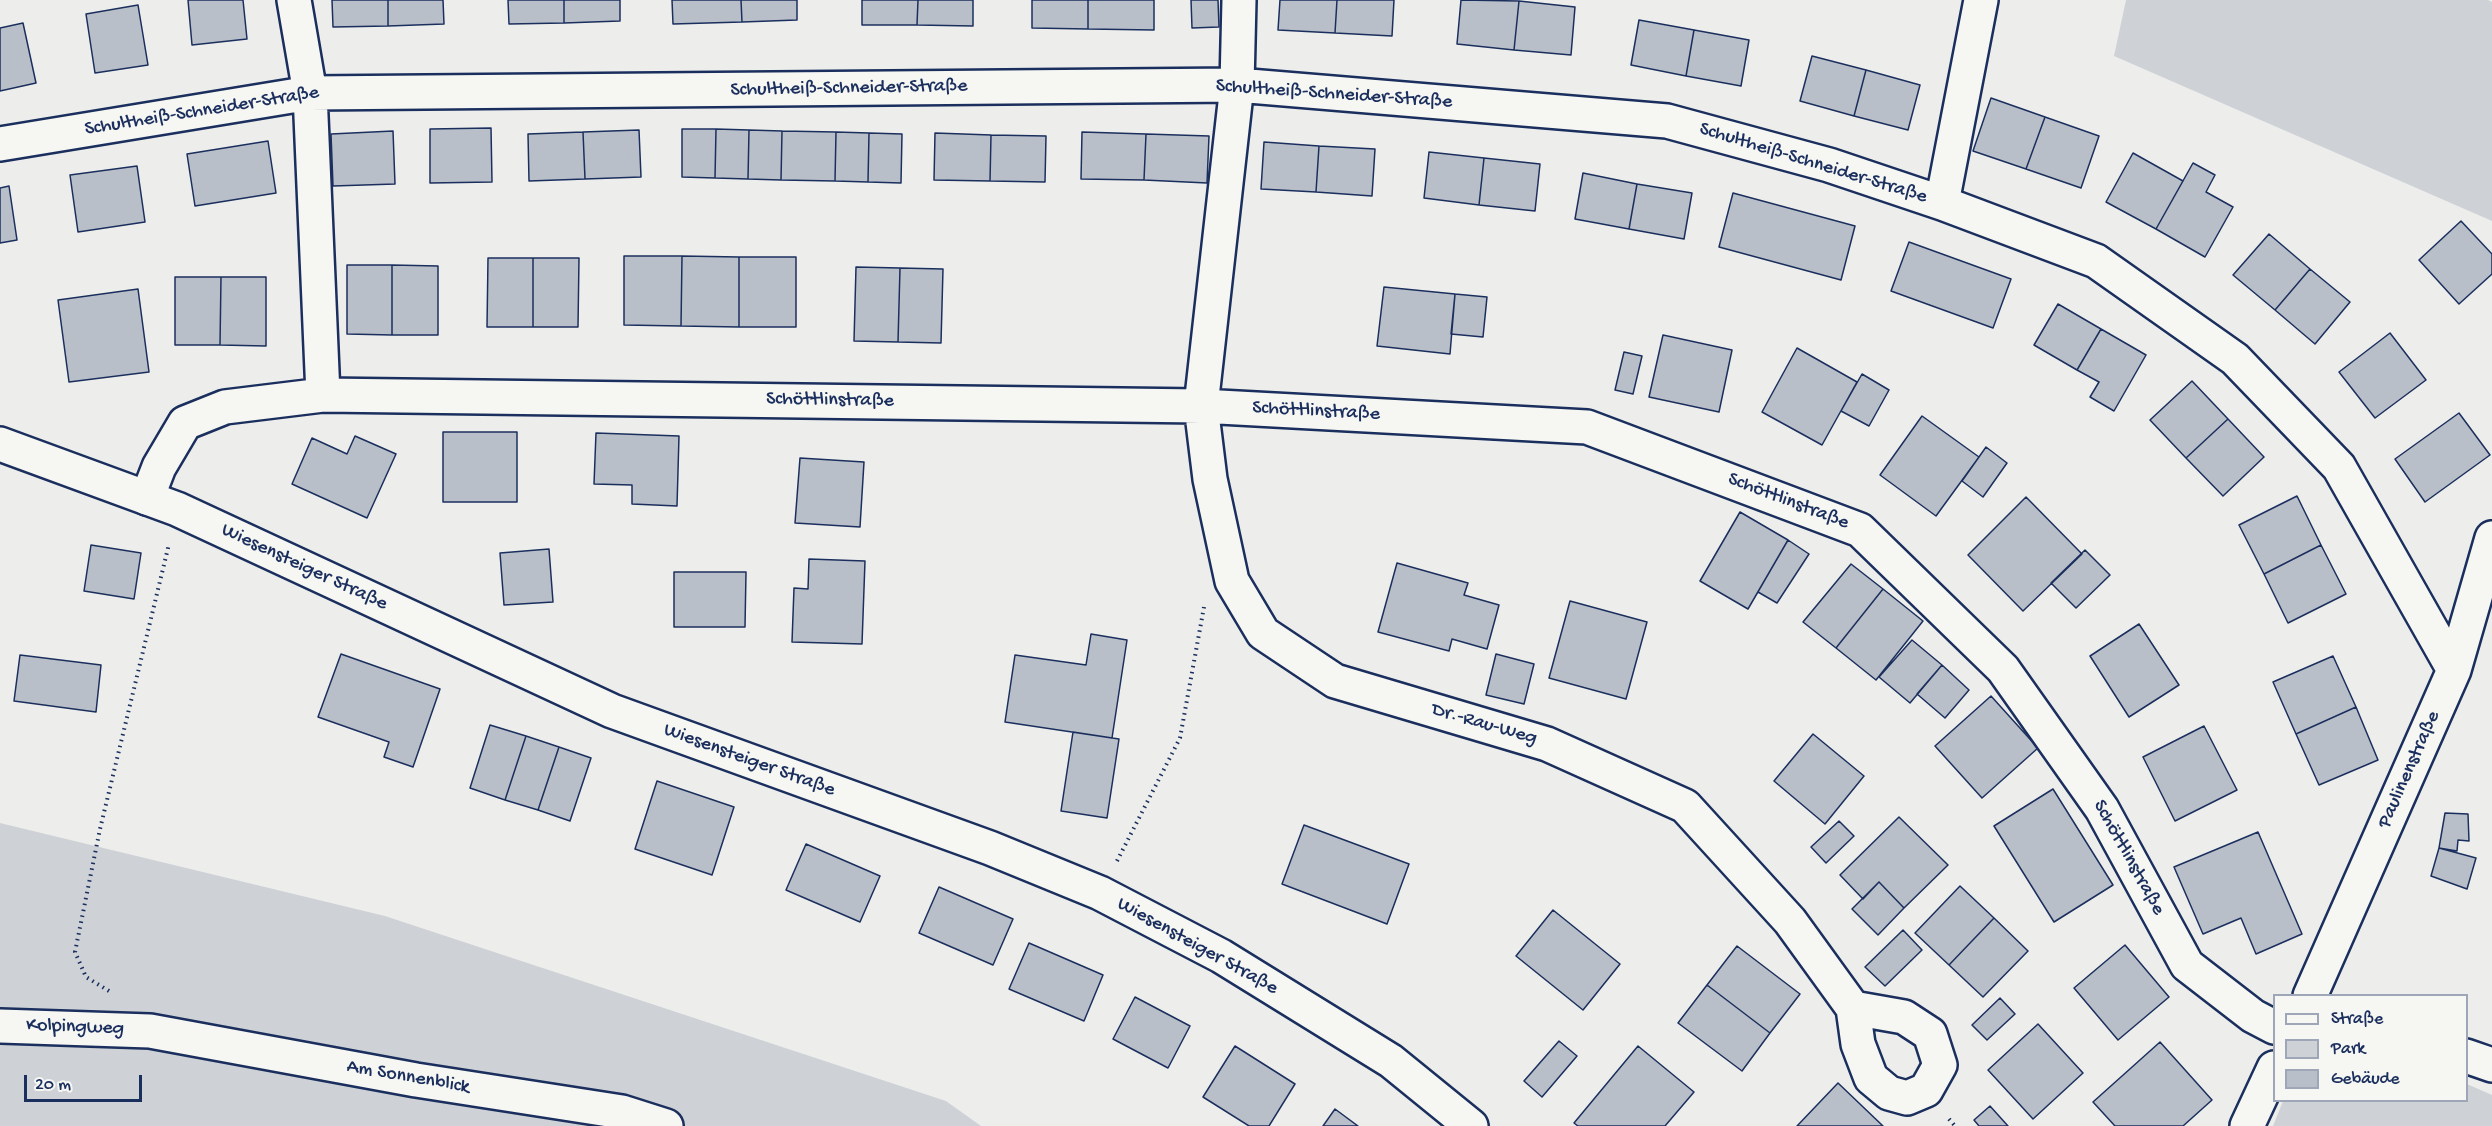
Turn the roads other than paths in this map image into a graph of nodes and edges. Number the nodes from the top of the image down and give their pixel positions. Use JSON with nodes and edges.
{"nodes":[{"id":1,"x":294,"y":0,"type":"edge"},
{"id":2,"x":1239,"y":0,"type":"edge"},
{"id":3,"x":1981,"y":0,"type":"edge"},
{"id":4,"x":1237,"y":85,"type":"junction"},
{"id":5,"x":310,"y":93,"type":"junction"},
{"id":6,"x":0,"y":144,"type":"edge"},
{"id":7,"x":1942,"y":202,"type":"junction"},
{"id":8,"x":323,"y":395,"type":"junction"},
{"id":9,"x":1201,"y":406,"type":"junction"},
{"id":10,"x":0,"y":444,"type":"edge"},
{"id":11,"x":162,"y":504,"type":"junction"},
{"id":12,"x":2492,"y":538,"type":"edge"},
{"id":13,"x":2454,"y":670,"type":"junction"},
{"id":14,"x":2311,"y":994,"type":"edge"},
{"id":15,"x":1853,"y":1008,"type":"dead end"},
{"id":16,"x":0,"y":1026,"type":"edge"},
{"id":17,"x":2273,"y":1026,"type":"edge"},
{"id":18,"x":150,"y":1031,"type":"joint"},
{"id":19,"x":2468,"y":1057,"type":"edge"},
{"id":20,"x":2492,"y":1065,"type":"edge"},
{"id":21,"x":2273,"y":1070,"type":"edge"},
{"id":22,"x":666,"y":1126,"type":"edge"},
{"id":23,"x":1472,"y":1126,"type":"edge"},
{"id":24,"x":2247,"y":1126,"type":"edge"}],
"edges":[{"from":1,"to":5,"type":"street"},
{"from":2,"to":4,"type":"street","name":"Dr.-Rau-Weg"},
{"from":3,"to":7,"type":"street"},
{"from":4,"to":5,"type":"street","name":"Schultheiß-Schneider-Straße"},
{"from":4,"to":7,"type":"street","name":"Schultheiß-Schneider-Straße"},
{"from":4,"to":9,"type":"street","name":"Dr.-Rau-Weg"},
{"from":5,"to":6,"type":"street","name":"Schultheiß-Schneider-Straße"},
{"from":5,"to":8,"type":"street"},
{"from":7,"to":13,"type":"street","name":"Schultheiß-Schneider-Straße"},
{"from":8,"to":9,"type":"street","name":"Schöttlinstraße"},
{"from":8,"to":11,"type":"street","name":"Schöttlinstraße"},
{"from":9,"to":15,"type":"street","name":"Dr.-Rau-Weg"},
{"from":9,"to":17,"type":"street","name":"Schöttlinstraße"},
{"from":10,"to":11,"type":"street","name":"Wiesensteiger Straße"},
{"from":11,"to":23,"type":"street","name":"Wiesensteiger Straße"},
{"from":12,"to":13,"type":"street","name":"Paulinenstraße"},
{"from":13,"to":14,"type":"street","name":"Paulinenstraße"},
{"from":16,"to":18,"type":"street","name":"Kolpingweg"},
{"from":18,"to":22,"type":"street","name":"Am Sonnenblick"},
{"from":19,"to":20,"type":"street"},
{"from":21,"to":24,"type":"street"}]}
